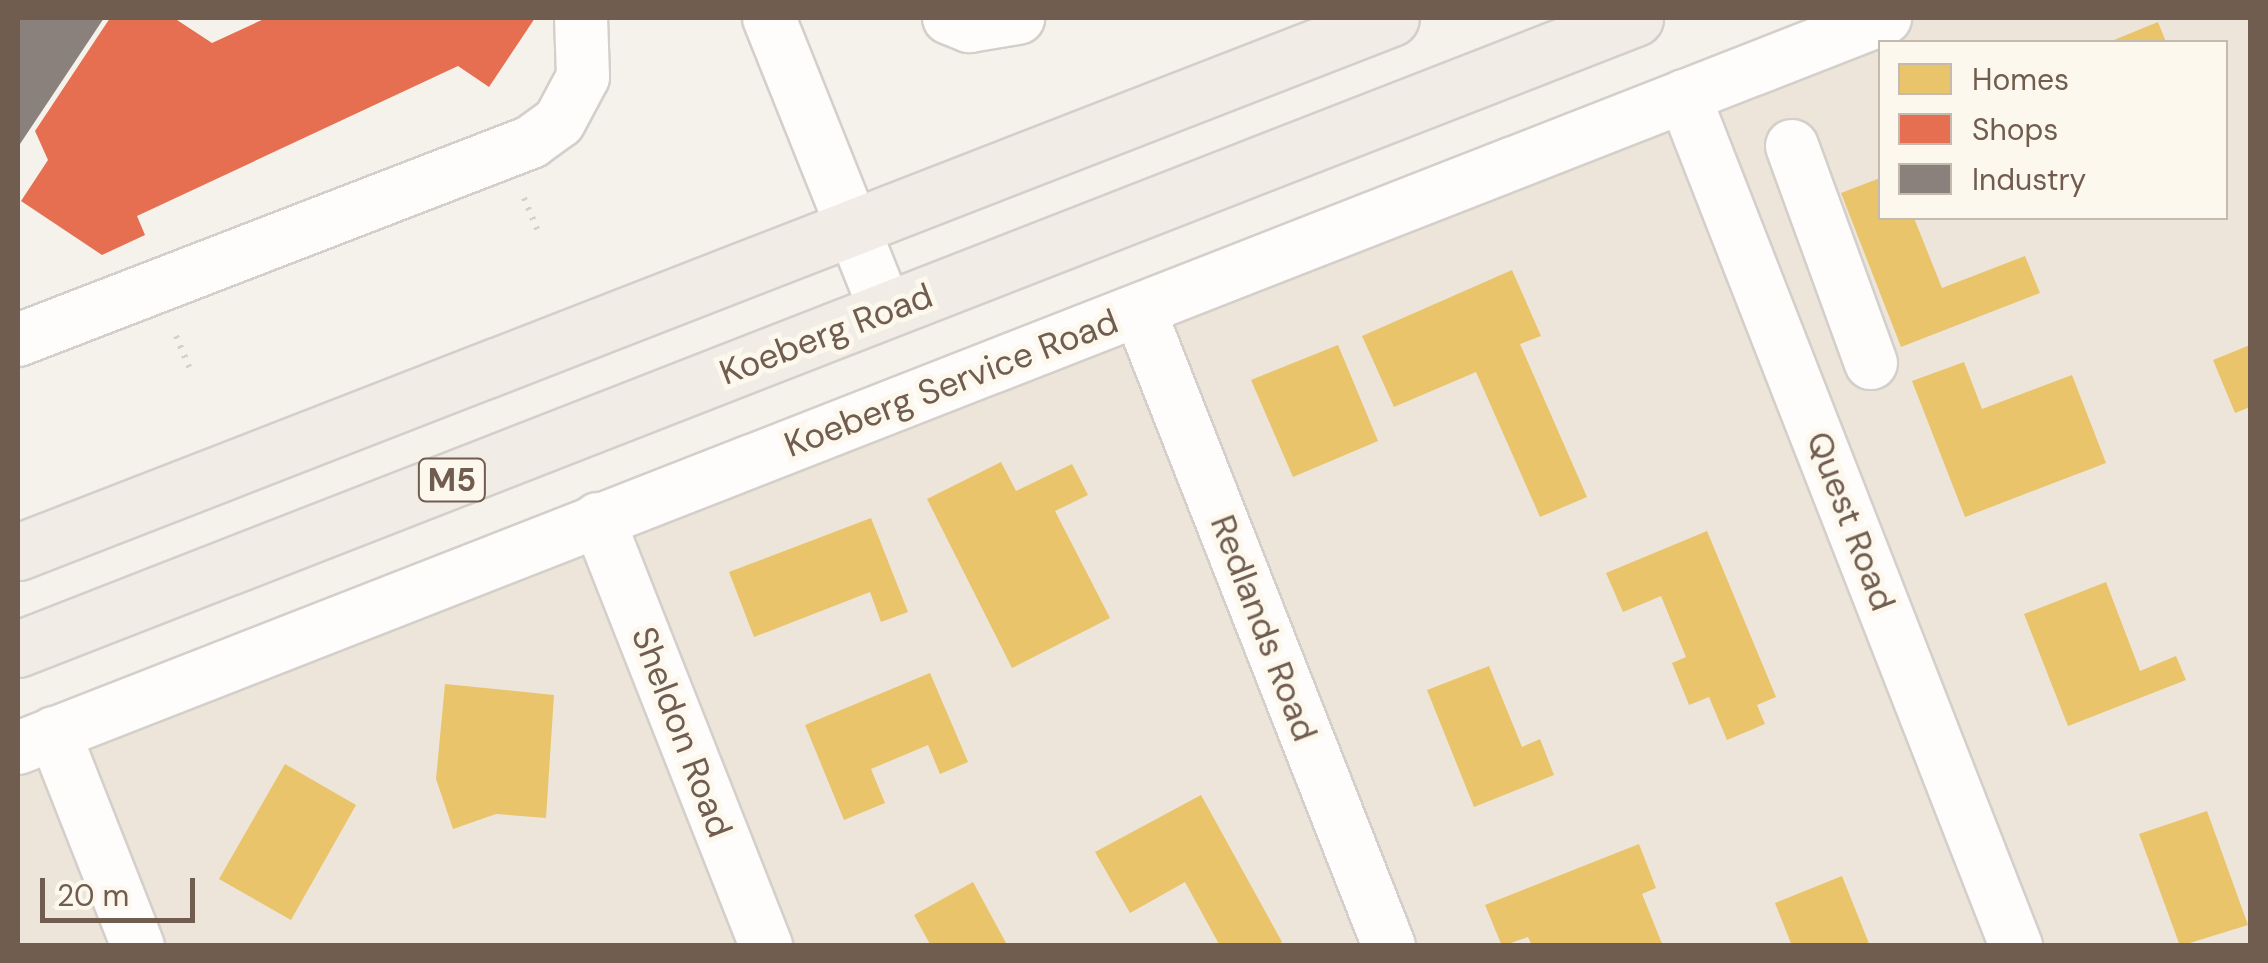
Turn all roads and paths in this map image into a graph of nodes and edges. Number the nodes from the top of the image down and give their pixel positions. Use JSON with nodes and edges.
{"nodes":[{"id":1,"x":582,"y":18,"type":"edge"},
{"id":2,"x":769,"y":18,"type":"edge"},
{"id":3,"x":949,"y":18,"type":"edge"},
{"id":4,"x":1018,"y":18,"type":"edge"},
{"id":5,"x":1390,"y":18,"type":"edge"},
{"id":6,"x":1635,"y":18,"type":"edge"},
{"id":7,"x":1886,"y":18,"type":"edge"},
{"id":8,"x":1684,"y":96,"type":"junction"},
{"id":9,"x":1792,"y":146,"type":"dead end"},
{"id":10,"x":853,"y":228,"type":"junction"},
{"id":11,"x":1825,"y":234,"type":"junction"},
{"id":12,"x":1752,"y":267,"type":"junction"},
{"id":13,"x":886,"y":310,"type":"junction"},
{"id":14,"x":1140,"y":310,"type":"junction"},
{"id":15,"x":18,"y":340,"type":"edge"},
{"id":16,"x":1871,"y":363,"type":"dead end"},
{"id":17,"x":598,"y":519,"type":"junction"},
{"id":18,"x":18,"y":552,"type":"edge"},
{"id":19,"x":18,"y":650,"type":"edge"},
{"id":20,"x":36,"y":740,"type":"edge"},
{"id":21,"x":138,"y":946,"type":"edge"},
{"id":22,"x":766,"y":946,"type":"edge"},
{"id":23,"x":1389,"y":946,"type":"edge"},
{"id":24,"x":2016,"y":946,"type":"edge"}],
"edges":[{"from":1,"to":15,"type":"street"},
{"from":2,"to":10,"type":"street"},
{"from":3,"to":4,"type":"street"},
{"from":5,"to":10,"type":"main road","number":"M5"},
{"from":6,"to":13,"type":"main road","name":"Koeberg Road","number":"M5"},
{"from":7,"to":8,"type":"street","name":"Koeberg Service Road"},
{"from":8,"to":12,"type":"street","name":"Quest Road"},
{"from":8,"to":14,"type":"street","name":"Koeberg Service Road"},
{"from":9,"to":11,"type":"street"},
{"from":10,"to":13,"type":"street"},
{"from":10,"to":18,"type":"main road","number":"M5"},
{"from":11,"to":12,"type":"street"},
{"from":11,"to":16,"type":"street"},
{"from":12,"to":24,"type":"street","name":"Quest Road"},
{"from":13,"to":19,"type":"main road","name":"Koeberg Road","number":"M5"},
{"from":14,"to":17,"type":"street","name":"Koeberg Service Road"},
{"from":14,"to":23,"type":"street","name":"Redlands Road"},
{"from":17,"to":20,"type":"street","name":"Koeberg Service Road"},
{"from":17,"to":22,"type":"street","name":"Sheldon Road"},
{"from":20,"to":21,"type":"street"}]}
